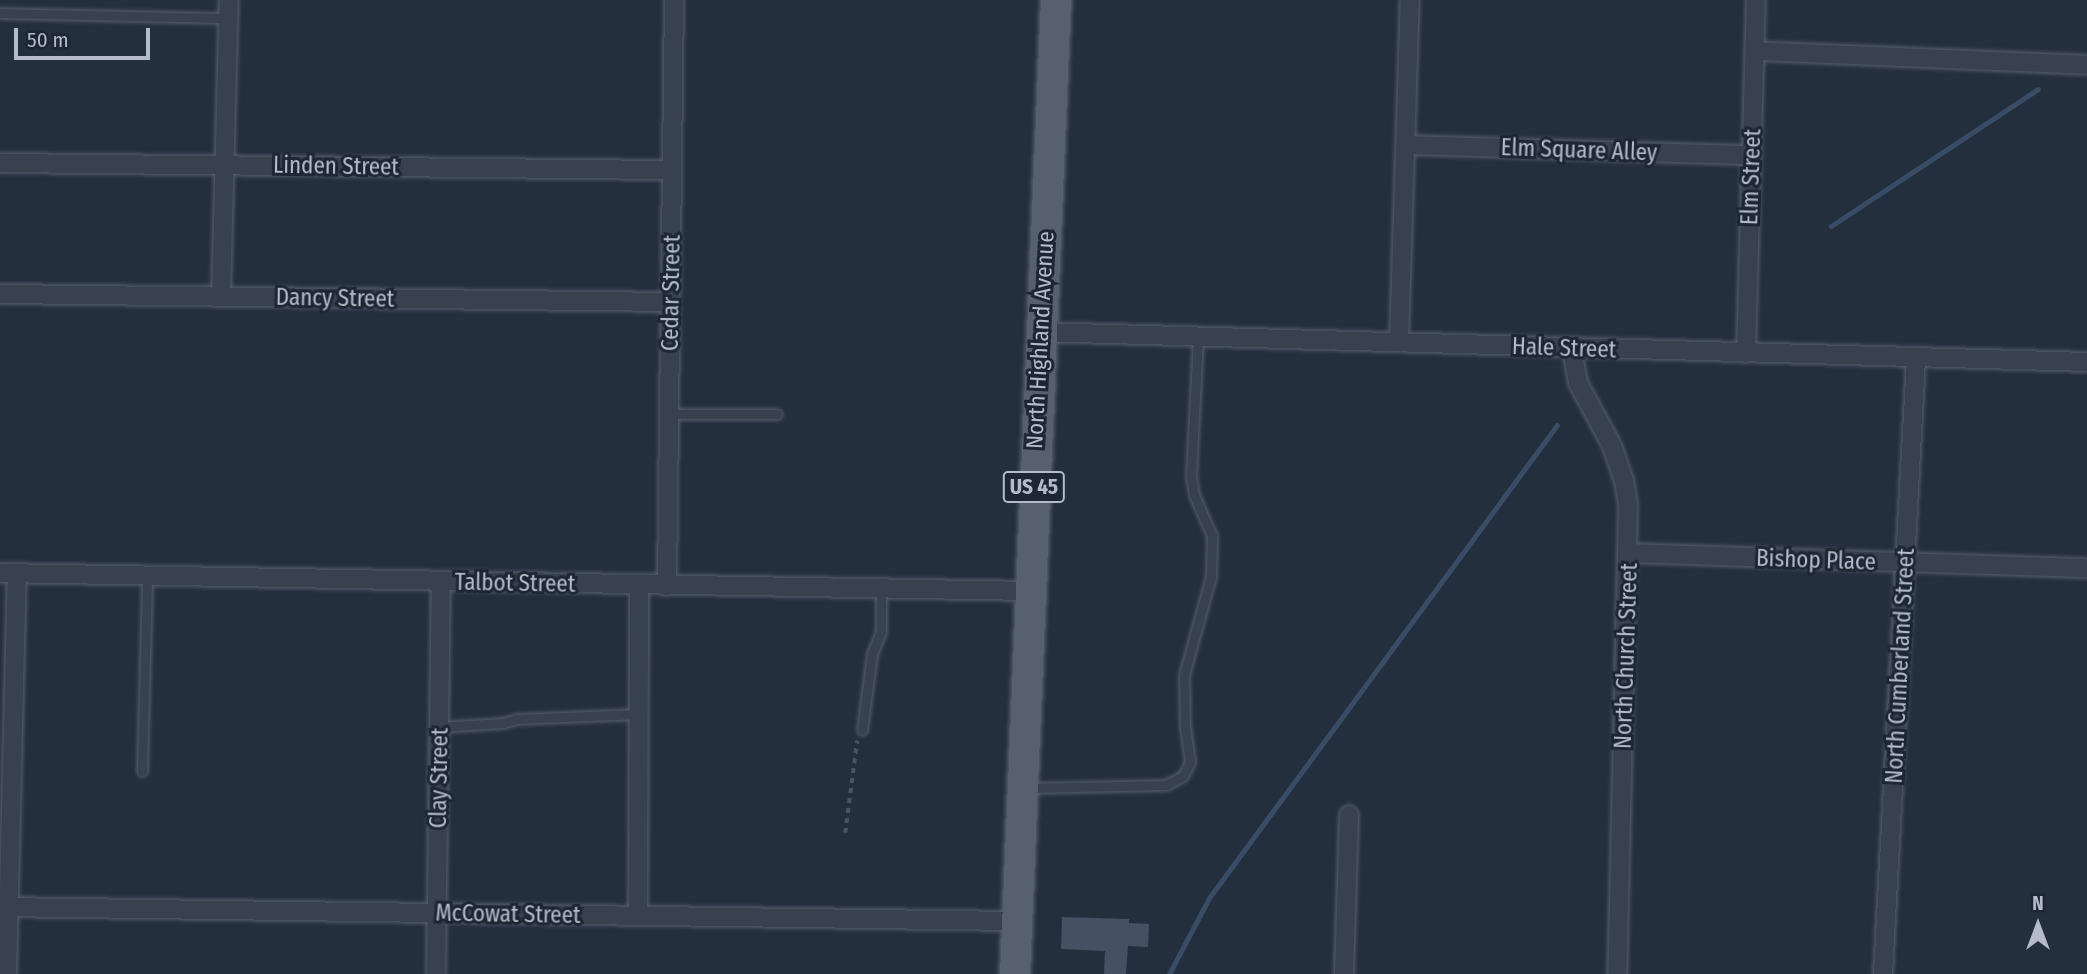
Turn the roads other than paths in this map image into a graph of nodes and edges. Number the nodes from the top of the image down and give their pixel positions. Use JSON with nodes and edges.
{"nodes":[{"id":1,"x":229,"y":0,"type":"edge"},
{"id":2,"x":674,"y":0,"type":"edge"},
{"id":3,"x":1056,"y":0,"type":"edge"},
{"id":4,"x":1410,"y":0,"type":"edge"},
{"id":5,"x":1756,"y":0,"type":"edge"},
{"id":6,"x":0,"y":13,"type":"edge"},
{"id":7,"x":228,"y":18,"type":"junction"},
{"id":8,"x":1755,"y":51,"type":"junction"},
{"id":9,"x":2087,"y":65,"type":"edge"},
{"id":10,"x":1406,"y":145,"type":"junction"},
{"id":11,"x":1752,"y":155,"type":"junction"},
{"id":12,"x":0,"y":163,"type":"edge"},
{"id":13,"x":223,"y":165,"type":"junction"},
{"id":14,"x":672,"y":170,"type":"junction"},
{"id":15,"x":0,"y":295,"type":"edge"},
{"id":16,"x":220,"y":297,"type":"junction"},
{"id":17,"x":670,"y":302,"type":"junction"},
{"id":18,"x":1040,"y":332,"type":"junction"},
{"id":19,"x":1198,"y":337,"type":"junction"},
{"id":20,"x":1399,"y":342,"type":"junction"},
{"id":21,"x":1572,"y":349,"type":"junction"},
{"id":22,"x":1745,"y":353,"type":"junction"},
{"id":23,"x":1916,"y":358,"type":"junction"},
{"id":24,"x":2087,"y":362,"type":"edge"},
{"id":25,"x":669,"y":414,"type":"junction"},
{"id":26,"x":777,"y":414,"type":"dead end"},
{"id":27,"x":1629,"y":553,"type":"junction"},
{"id":28,"x":1906,"y":563,"type":"junction"},
{"id":29,"x":2087,"y":568,"type":"edge"},
{"id":30,"x":8,"y":573,"type":"edge"},
{"id":31,"x":147,"y":576,"type":"junction"},
{"id":32,"x":441,"y":581,"type":"junction"},
{"id":33,"x":639,"y":585,"type":"junction"},
{"id":34,"x":667,"y":586,"type":"junction"},
{"id":35,"x":881,"y":586,"type":"junction"},
{"id":36,"x":1030,"y":591,"type":"junction"},
{"id":37,"x":639,"y":714,"type":"junction"},
{"id":38,"x":439,"y":727,"type":"junction"},
{"id":39,"x":862,"y":730,"type":"road end"},
{"id":40,"x":142,"y":771,"type":"dead end"},
{"id":41,"x":1023,"y":788,"type":"junction"},
{"id":42,"x":1349,"y":815,"type":"dead end"},
{"id":43,"x":4,"y":907,"type":"edge"},
{"id":44,"x":437,"y":913,"type":"junction"},
{"id":45,"x":638,"y":916,"type":"junction"},
{"id":46,"x":1016,"y":921,"type":"junction"},
{"id":47,"x":7,"y":974,"type":"edge"},
{"id":48,"x":436,"y":974,"type":"edge"},
{"id":49,"x":1015,"y":974,"type":"edge"},
{"id":50,"x":1344,"y":974,"type":"edge"},
{"id":51,"x":1617,"y":974,"type":"edge"},
{"id":52,"x":1883,"y":974,"type":"edge"}],
"edges":[{"from":1,"to":7,"type":"street"},
{"from":2,"to":14,"type":"street","name":"Cedar Street"},
{"from":3,"to":18,"type":"main road","name":"North Highland Avenue","number":"US 45"},
{"from":4,"to":10,"type":"street"},
{"from":5,"to":8,"type":"street","name":"Elm Street"},
{"from":6,"to":7,"type":"lane"},
{"from":7,"to":13,"type":"street"},
{"from":8,"to":9,"type":"street"},
{"from":8,"to":11,"type":"street","name":"Elm Street"},
{"from":10,"to":11,"type":"street","name":"Elm Square Alley"},
{"from":10,"to":20,"type":"street"},
{"from":11,"to":22,"type":"street","name":"Elm Street"},
{"from":12,"to":13,"type":"street","name":"Linden Street"},
{"from":13,"to":14,"type":"street","name":"Linden Street"},
{"from":13,"to":16,"type":"street"},
{"from":14,"to":17,"type":"street","name":"Cedar Street"},
{"from":15,"to":16,"type":"street","name":"Dancy Street"},
{"from":16,"to":17,"type":"street","name":"Dancy Street"},
{"from":17,"to":25,"type":"street","name":"Cedar Street"},
{"from":18,"to":19,"type":"street","name":"Hale Street"},
{"from":18,"to":36,"type":"main road","name":"North Highland Avenue","number":"US 45"},
{"from":19,"to":20,"type":"street","name":"Hale Street"},
{"from":19,"to":41,"type":"lane"},
{"from":20,"to":21,"type":"street","name":"Hale Street"},
{"from":21,"to":22,"type":"street","name":"Hale Street"},
{"from":21,"to":27,"type":"street","name":"North Church Street"},
{"from":22,"to":23,"type":"street","name":"Hale Street"},
{"from":23,"to":24,"type":"street","name":"Hale Street"},
{"from":23,"to":28,"type":"street","name":"North Cumberland Street"},
{"from":25,"to":26,"type":"lane"},
{"from":25,"to":34,"type":"street","name":"Cedar Street"},
{"from":27,"to":28,"type":"street","name":"Bishop Place"},
{"from":27,"to":51,"type":"street","name":"North Church Street"},
{"from":28,"to":29,"type":"street","name":"Bishop Place"},
{"from":28,"to":52,"type":"street","name":"North Cumberland Street"},
{"from":30,"to":31,"type":"street","name":"Talbot Street"},
{"from":30,"to":43,"type":"street"},
{"from":31,"to":32,"type":"street","name":"Talbot Street"},
{"from":31,"to":40,"type":"lane"},
{"from":32,"to":33,"type":"street","name":"Talbot Street"},
{"from":32,"to":38,"type":"street","name":"Clay Street"},
{"from":33,"to":34,"type":"street","name":"Talbot Street"},
{"from":33,"to":37,"type":"street"},
{"from":34,"to":35,"type":"street","name":"Talbot Street"},
{"from":35,"to":36,"type":"street","name":"Talbot Street"},
{"from":35,"to":39,"type":"lane"},
{"from":36,"to":41,"type":"main road","name":"North Highland Avenue","number":"US 45"},
{"from":37,"to":38,"type":"lane"},
{"from":37,"to":45,"type":"street"},
{"from":38,"to":44,"type":"street","name":"Clay Street"},
{"from":41,"to":46,"type":"main road","name":"North Highland Avenue","number":"US 45"},
{"from":42,"to":50,"type":"street"},
{"from":43,"to":44,"type":"street","name":"McCowat Street"},
{"from":43,"to":47,"type":"street"},
{"from":44,"to":45,"type":"street","name":"McCowat Street"},
{"from":44,"to":48,"type":"street","name":"Clay Street"},
{"from":45,"to":46,"type":"street","name":"McCowat Street"},
{"from":46,"to":49,"type":"main road","name":"North Highland Avenue","number":"US 45"}]}
